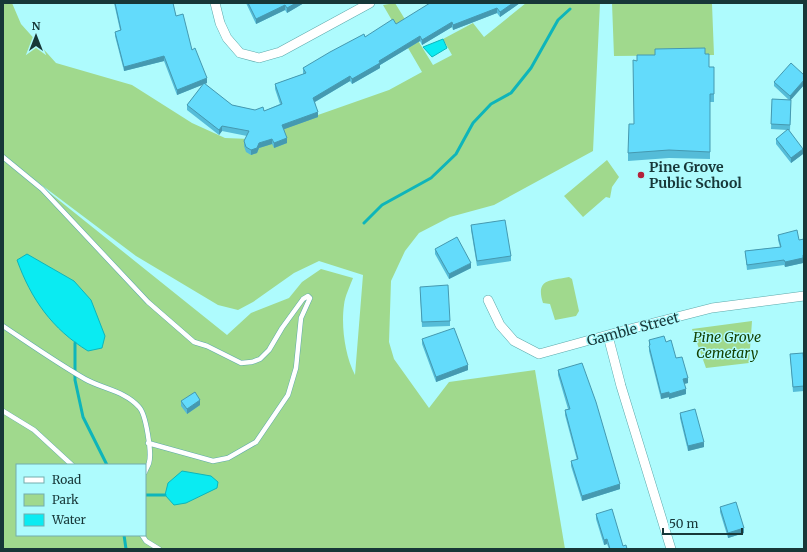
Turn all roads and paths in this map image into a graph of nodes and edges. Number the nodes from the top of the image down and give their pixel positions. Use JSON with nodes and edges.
{"nodes":[{"id":1,"x":215,"y":3,"type":"edge"},
{"id":2,"x":370,"y":3,"type":"edge"},
{"id":3,"x":3,"y":157,"type":"edge"},
{"id":4,"x":804,"y":296,"type":"edge"},
{"id":5,"x":488,"y":300,"type":"dead end"},
{"id":6,"x":3,"y":326,"type":"edge"},
{"id":7,"x":608,"y":336,"type":"junction"},
{"id":8,"x":3,"y":411,"type":"edge"},
{"id":9,"x":148,"y":443,"type":"junction"},
{"id":10,"x":71,"y":464,"type":"edge"},
{"id":11,"x":146,"y":470,"type":"edge"},
{"id":12,"x":143,"y":536,"type":"edge"},
{"id":13,"x":159,"y":549,"type":"edge"},
{"id":14,"x":671,"y":549,"type":"edge"}],
"edges":[{"from":1,"to":2,"type":"street"},
{"from":3,"to":9,"type":"lane"},
{"from":4,"to":7,"type":"street","name":"Gamble Street"},
{"from":5,"to":7,"type":"street","name":"Gamble Street"},
{"from":6,"to":9,"type":"lane"},
{"from":7,"to":14,"type":"street"},
{"from":8,"to":10,"type":"lane"},
{"from":9,"to":11,"type":"lane"},
{"from":12,"to":13,"type":"lane"}]}
